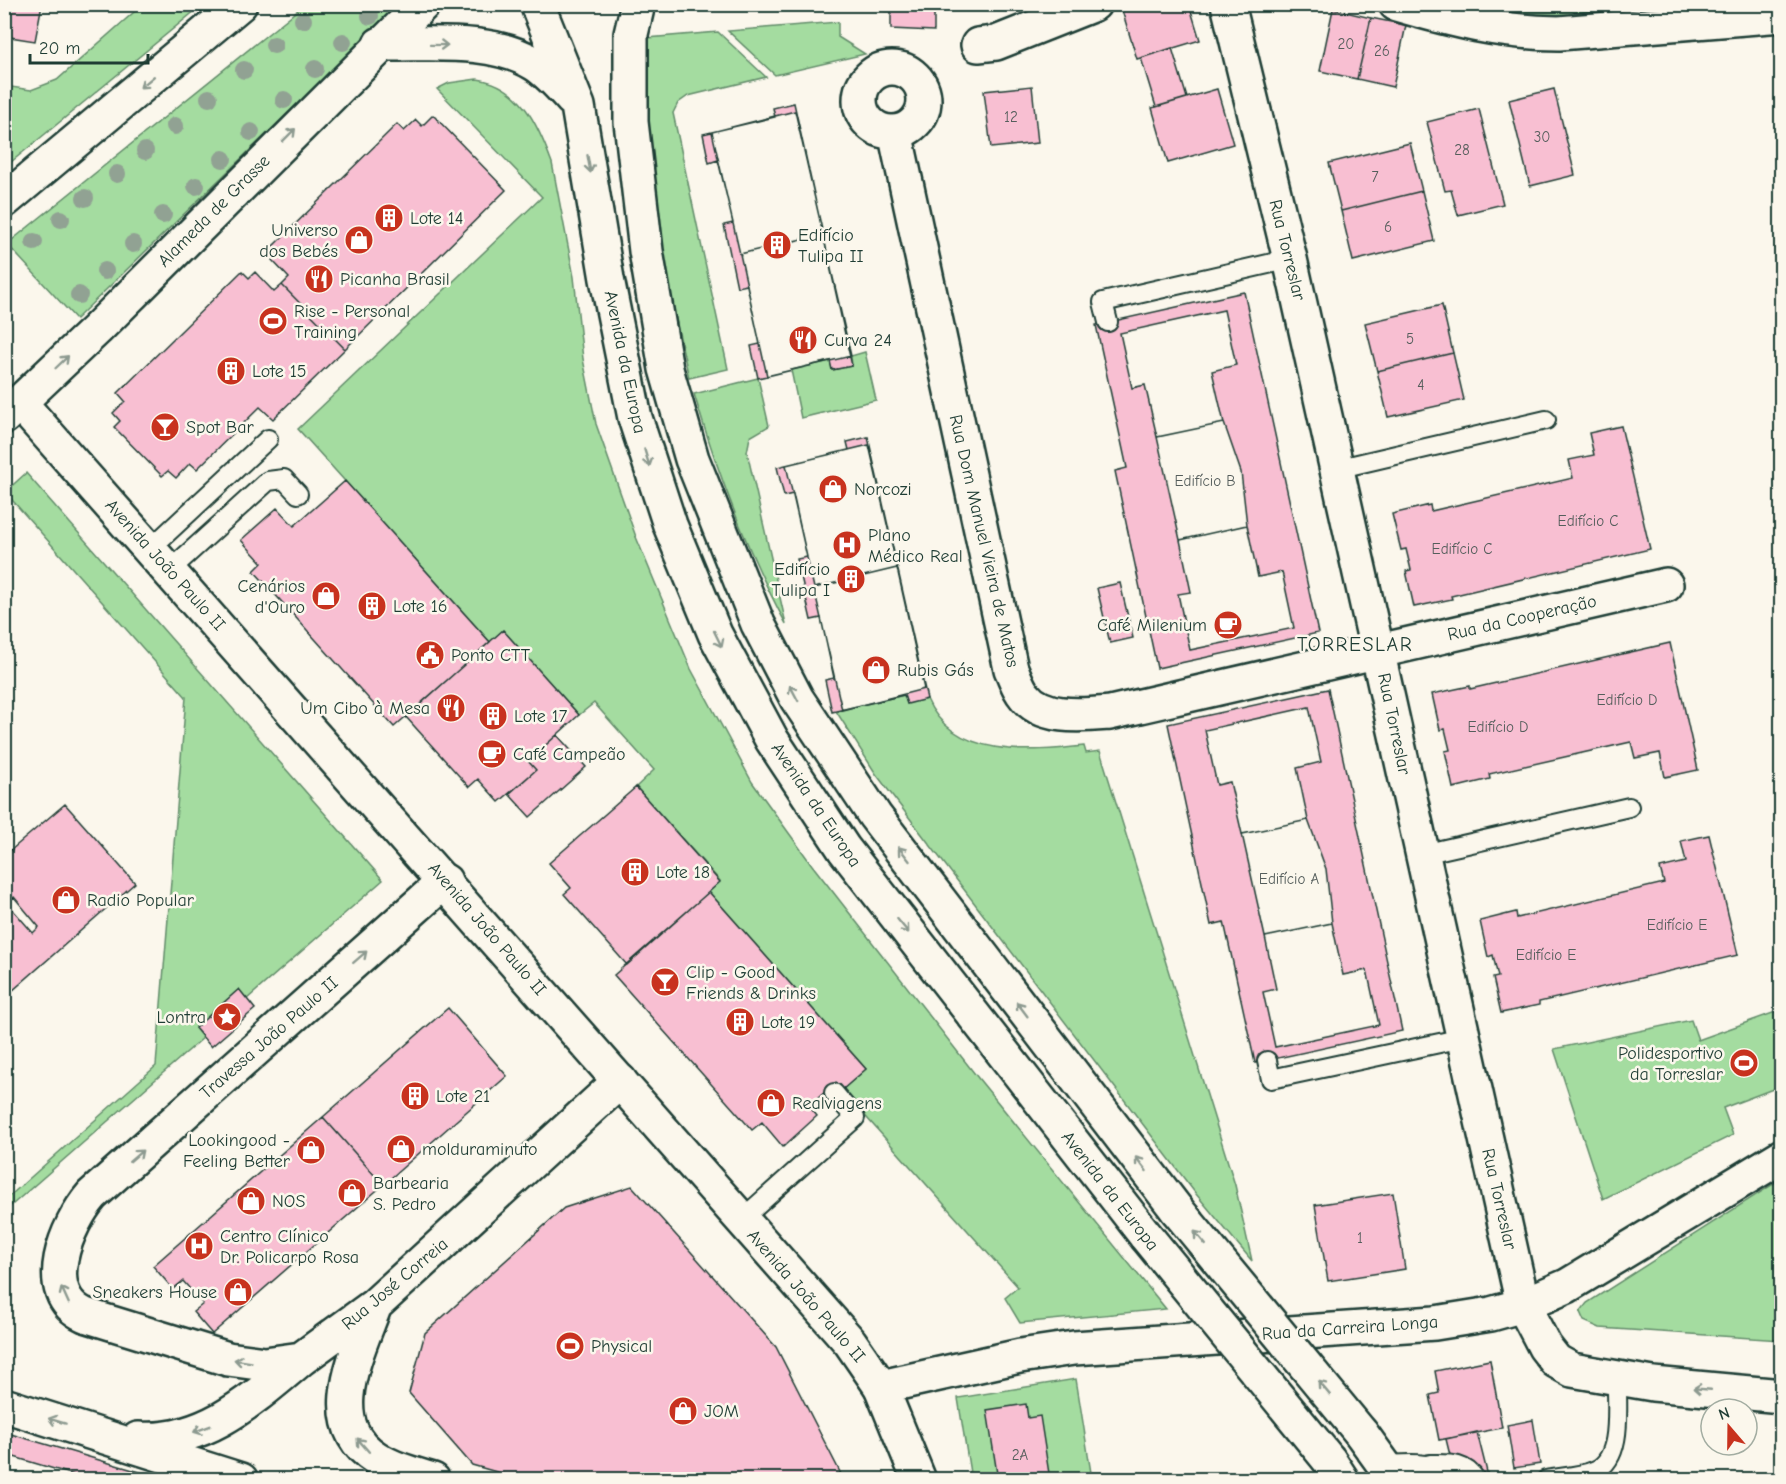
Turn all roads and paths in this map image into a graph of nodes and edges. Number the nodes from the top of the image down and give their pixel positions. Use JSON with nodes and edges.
{"nodes":[{"id":1,"x":240,"y":4,"type":"edge"},
{"id":2,"x":423,"y":4,"type":"edge"},
{"id":3,"x":537,"y":4,"type":"edge"},
{"id":4,"x":638,"y":4,"type":"edge"},
{"id":5,"x":1094,"y":4,"type":"edge"},
{"id":6,"x":1227,"y":4,"type":"edge"},
{"id":7,"x":1396,"y":4,"type":"edge"},
{"id":8,"x":1782,"y":15,"type":"edge"},
{"id":9,"x":380,"y":44,"type":"junction"},
{"id":10,"x":978,"y":45,"type":"dead end"},
{"id":11,"x":578,"y":106,"type":"junction"},
{"id":12,"x":895,"y":132,"type":"dead end"},
{"id":13,"x":4,"y":201,"type":"edge"},
{"id":14,"x":1290,"y":259,"type":"junction"},
{"id":15,"x":1108,"y":322,"type":"dead end"},
{"id":16,"x":12,"y":410,"type":"edge"},
{"id":17,"x":1546,"y":420,"type":"dead end"},
{"id":18,"x":268,"y":439,"type":"dead end"},
{"id":19,"x":1336,"y":469,"type":"junction"},
{"id":20,"x":298,"y":494,"type":"dead end"},
{"id":21,"x":160,"y":559,"type":"junction"},
{"id":22,"x":1666,"y":585,"type":"dead end"},
{"id":23,"x":1378,"y":651,"type":"junction"},
{"id":24,"x":1629,"y":807,"type":"dead end"},
{"id":25,"x":1423,"y":854,"type":"junction"},
{"id":26,"x":445,"y":881,"type":"junction"},
{"id":27,"x":1464,"y":1038,"type":"junction"},
{"id":28,"x":1267,"y":1061,"type":"dead end"},
{"id":29,"x":620,"y":1082,"type":"junction"},
{"id":30,"x":834,"y":1093,"type":"dead end"},
{"id":31,"x":1782,"y":1156,"type":"edge"},
{"id":32,"x":92,"y":1195,"type":"joint"},
{"id":33,"x":741,"y":1220,"type":"junction"},
{"id":34,"x":375,"y":1305,"type":"junction"},
{"id":35,"x":1523,"y":1305,"type":"junction"},
{"id":36,"x":301,"y":1359,"type":"junction"},
{"id":37,"x":1617,"y":1379,"type":"junction"},
{"id":38,"x":881,"y":1387,"type":"junction"},
{"id":39,"x":1782,"y":1396,"type":"edge"},
{"id":40,"x":4,"y":1405,"type":"edge"},
{"id":41,"x":109,"y":1437,"type":"junction"},
{"id":42,"x":1335,"y":1470,"type":"edge"},
{"id":43,"x":1400,"y":1470,"type":"edge"},
{"id":44,"x":241,"y":1479,"type":"edge"},
{"id":45,"x":433,"y":1479,"type":"edge"},
{"id":46,"x":919,"y":1479,"type":"edge"},
{"id":47,"x":1451,"y":1479,"type":"edge"},
{"id":48,"x":1476,"y":1479,"type":"edge"},
{"id":49,"x":1545,"y":1479,"type":"edge"}],
"edges":[{"from":1,"to":13,"type":"street","one_way":true},
{"from":2,"to":9,"type":"street","name":"Alameda de Grasse"},
{"from":3,"to":11,"type":"street","name":"Avenida da Europa"},
{"from":43,"to":4,"type":"street","one_way":true,"bridge":true},
{"from":5,"to":10,"type":"street"},
{"from":6,"to":14,"type":"street","name":"Rua Torreslar"},
{"from":7,"to":8,"type":"street"},
{"from":9,"to":11,"type":"street","one_way":true},
{"from":16,"to":9,"type":"street","name":"Alameda de Grasse","one_way":true},
{"from":11,"to":42,"type":"street","name":"Avenida da Europa","one_way":true,"bridge":true},
{"from":12,"to":23,"type":"street","name":"Rua Dom Manuel Vieira de Matos"},
{"from":14,"to":15,"type":"lane"},
{"from":14,"to":19,"type":"street","name":"Rua Torreslar"},
{"from":16,"to":21,"type":"street","name":"Avenida João Paulo II"},
{"from":17,"to":19,"type":"lane"},
{"from":18,"to":21,"type":"lane"},
{"from":19,"to":23,"type":"street","name":"Rua Torreslar"},
{"from":20,"to":21,"type":"lane"},
{"from":21,"to":26,"type":"street","name":"Avenida João Paulo II"},
{"from":22,"to":23,"type":"street","name":"Rua da Cooperação"},
{"from":23,"to":25,"type":"street","name":"Rua Torreslar"},
{"from":24,"to":25,"type":"lane"},
{"from":25,"to":27,"type":"street","name":"Rua Torreslar"},
{"from":26,"to":29,"type":"street","name":"Avenida João Paulo II"},
{"from":32,"to":26,"type":"street","name":"Travessa João Paulo II","one_way":true},
{"from":27,"to":28,"type":"lane"},
{"from":27,"to":35,"type":"street","name":"Rua Torreslar"},
{"from":29,"to":33,"type":"street","name":"Avenida João Paulo II"},
{"from":29,"to":34,"type":"street","name":"Rua José Correia"},
{"from":30,"to":33,"type":"lane"},
{"from":31,"to":35,"type":"street","name":"Rua da Carreira Longa"},
{"from":36,"to":32,"type":"street","name":"Rua José Correia","one_way":true},
{"from":33,"to":38,"type":"street","name":"Avenida João Paulo II"},
{"from":34,"to":36,"type":"street","name":"Rua José Correia"},
{"from":45,"to":34,"type":"street","one_way":true},
{"from":35,"to":37,"type":"street","name":"Rua Torreslar"},
{"from":35,"to":38,"type":"street","name":"Rua da Carreira Longa"},
{"from":36,"to":41,"type":"street","one_way":true},
{"from":39,"to":37,"type":"street","name":"Rua Torreslar","one_way":true},
{"from":37,"to":49,"type":"lane"},
{"from":38,"to":46,"type":"street","name":"Avenida João Paulo II"},
{"from":41,"to":40,"type":"street","one_way":true},
{"from":41,"to":44,"type":"street"},
{"from":43,"to":47,"type":"lane"},
{"from":43,"to":48,"type":"lane"}]}
